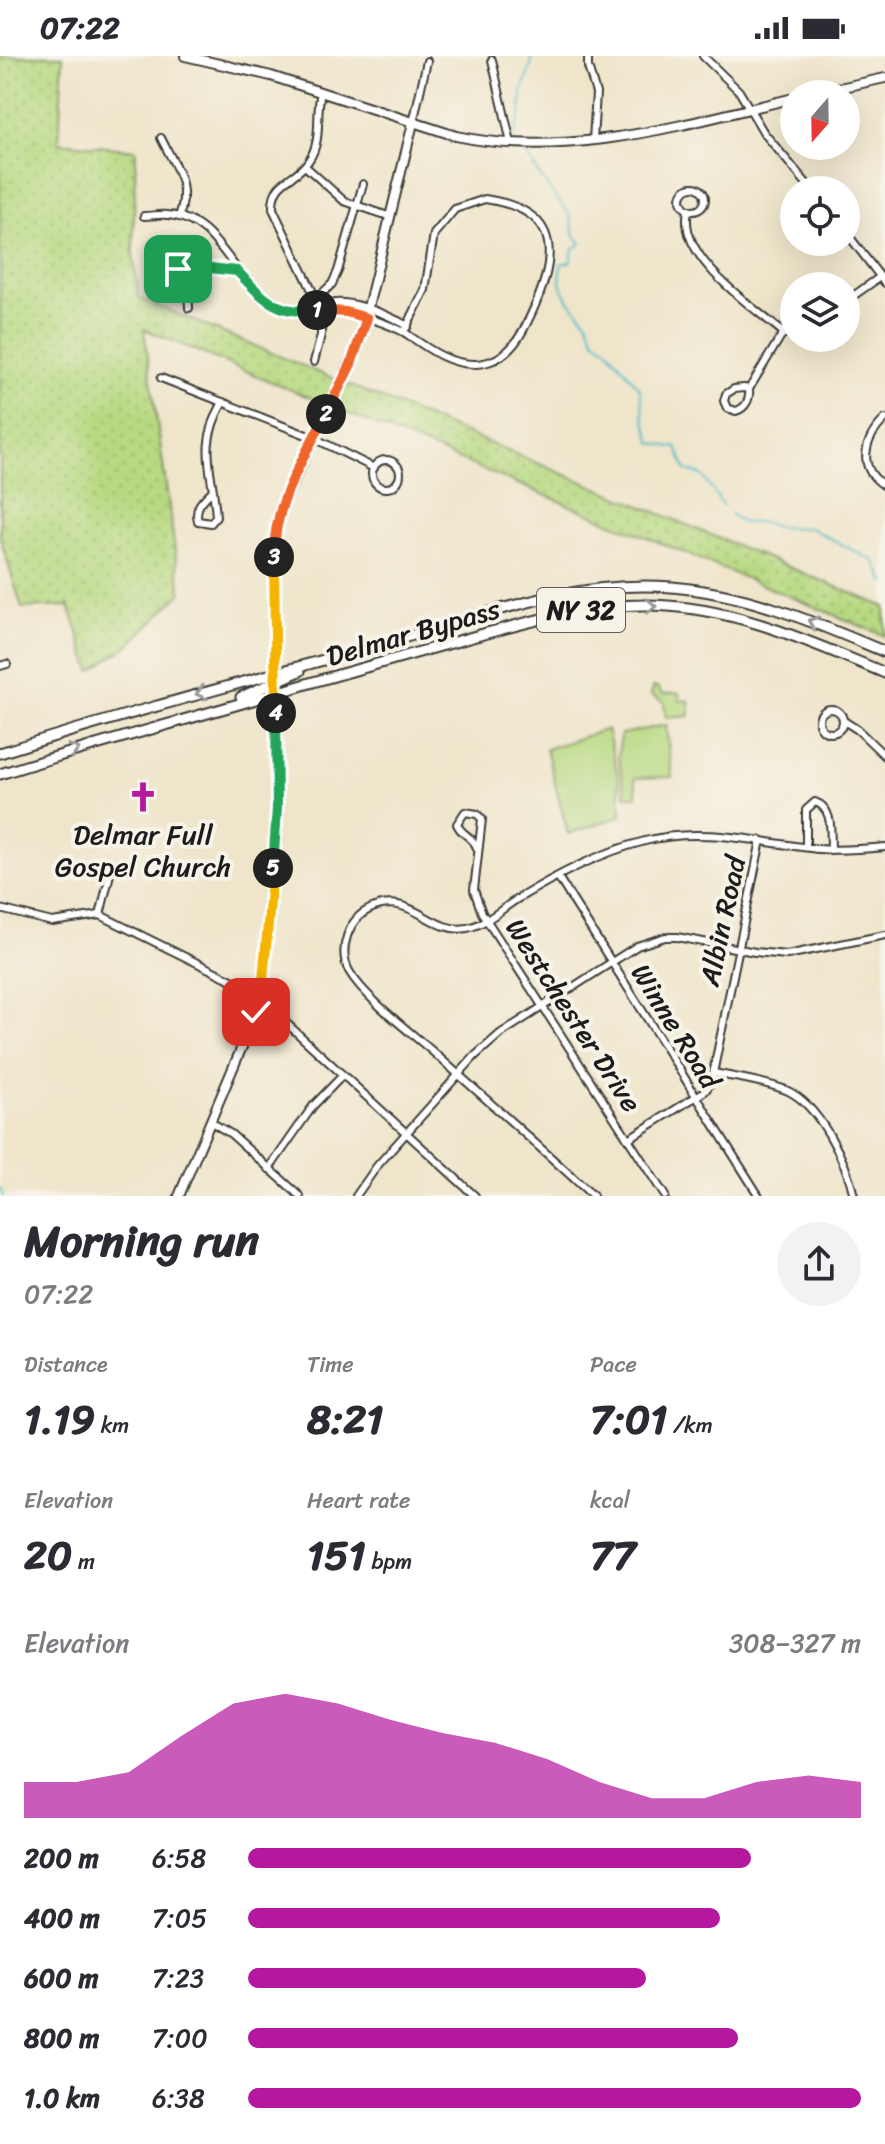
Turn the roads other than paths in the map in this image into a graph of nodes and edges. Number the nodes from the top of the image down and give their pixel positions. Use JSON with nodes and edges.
{"nodes":[{"id":1,"x":185,"y":56,"type":"edge"},
{"id":2,"x":588,"y":56,"type":"edge"},
{"id":3,"x":703,"y":56,"type":"edge"},
{"id":4,"x":492,"y":60,"type":"dead end"},
{"id":5,"x":427,"y":61,"type":"dead end"},
{"id":6,"x":885,"y":78,"type":"edge"},
{"id":7,"x":860,"y":83,"type":"edge"},
{"id":8,"x":321,"y":92,"type":"junction"},
{"id":9,"x":780,"y":101,"type":"edge"},
{"id":10,"x":750,"y":108,"type":"junction"},
{"id":11,"x":413,"y":123,"type":"junction"},
{"id":12,"x":161,"y":138,"type":"dead end"},
{"id":13,"x":593,"y":140,"type":"junction"},
{"id":14,"x":511,"y":143,"type":"junction"},
{"id":15,"x":305,"y":166,"type":"junction"},
{"id":16,"x":800,"y":176,"type":"edge"},
{"id":17,"x":363,"y":184,"type":"dead end"},
{"id":18,"x":358,"y":207,"type":"junction"},
{"id":19,"x":688,"y":211,"type":"dead end"},
{"id":20,"x":144,"y":216,"type":"dead end"},
{"id":21,"x":179,"y":217,"type":"junction"},
{"id":22,"x":391,"y":217,"type":"junction"},
{"id":23,"x":860,"y":250,"type":"edge"},
{"id":24,"x":187,"y":268,"type":"junction"},
{"id":25,"x":237,"y":271,"type":"junction"},
{"id":26,"x":883,"y":280,"type":"edge"},
{"id":27,"x":860,"y":293,"type":"edge"},
{"id":28,"x":188,"y":294,"type":"junction"},
{"id":29,"x":316,"y":299,"type":"junction"},
{"id":30,"x":189,"y":308,"type":"dead end"},
{"id":31,"x":321,"y":309,"type":"junction"},
{"id":32,"x":368,"y":314,"type":"junction"},
{"id":33,"x":406,"y":329,"type":"junction"},
{"id":34,"x":780,"y":329,"type":"edge"},
{"id":35,"x":780,"y":339,"type":"edge"},
{"id":36,"x":314,"y":362,"type":"dead end"},
{"id":37,"x":161,"y":378,"type":"dead end"},
{"id":38,"x":749,"y":389,"type":"junction"},
{"id":39,"x":223,"y":402,"type":"junction"},
{"id":40,"x":885,"y":419,"type":"edge"},
{"id":41,"x":314,"y":438,"type":"junction"},
{"id":42,"x":374,"y":468,"type":"junction"},
{"id":43,"x":885,"y":486,"type":"edge"},
{"id":44,"x":213,"y":490,"type":"junction"},
{"id":45,"x":885,"y":652,"type":"edge"},
{"id":46,"x":885,"y":673,"type":"edge"},
{"id":47,"x":276,"y":682,"type":"junction"},
{"id":48,"x":844,"y":721,"type":"dead end"},
{"id":49,"x":0,"y":753,"type":"edge"},
{"id":50,"x":885,"y":756,"type":"edge"},
{"id":51,"x":0,"y":774,"type":"edge"},
{"id":52,"x":761,"y":840,"type":"junction"},
{"id":53,"x":806,"y":847,"type":"junction"},
{"id":54,"x":885,"y":847,"type":"edge"},
{"id":55,"x":477,"y":848,"type":"junction"},
{"id":56,"x":831,"y":850,"type":"junction"},
{"id":57,"x":111,"y":870,"type":"dead end"},
{"id":58,"x":558,"y":877,"type":"junction"},
{"id":59,"x":0,"y":909,"type":"edge"},
{"id":60,"x":100,"y":915,"type":"junction"},
{"id":61,"x":486,"y":920,"type":"junction"},
{"id":62,"x":885,"y":935,"type":"edge"},
{"id":63,"x":738,"y":949,"type":"junction"},
{"id":64,"x":609,"y":962,"type":"junction"},
{"id":65,"x":260,"y":1000,"type":"junction"},
{"id":66,"x":542,"y":1005,"type":"junction"},
{"id":67,"x":714,"y":1073,"type":"junction"},
{"id":68,"x":459,"y":1075,"type":"junction"},
{"id":69,"x":342,"y":1076,"type":"junction"},
{"id":70,"x":695,"y":1096,"type":"junction"},
{"id":71,"x":211,"y":1122,"type":"junction"},
{"id":72,"x":406,"y":1134,"type":"junction"},
{"id":73,"x":628,"y":1139,"type":"junction"},
{"id":74,"x":269,"y":1169,"type":"junction"},
{"id":75,"x":470,"y":1194,"type":"edge"},
{"id":76,"x":179,"y":1196,"type":"edge"},
{"id":77,"x":300,"y":1196,"type":"edge"},
{"id":78,"x":356,"y":1196,"type":"edge"},
{"id":79,"x":593,"y":1196,"type":"edge"},
{"id":80,"x":665,"y":1196,"type":"edge"},
{"id":81,"x":759,"y":1196,"type":"edge"},
{"id":82,"x":854,"y":1196,"type":"edge"}],
"edges":[{"from":1,"to":8,"type":"main road"},
{"from":2,"to":13,"type":"street"},
{"from":3,"to":10,"type":"street"},
{"from":4,"to":14,"type":"street"},
{"from":5,"to":11,"type":"street"},
{"from":6,"to":7,"type":"main road"},
{"from":8,"to":11,"type":"main road"},
{"from":8,"to":15,"type":"street"},
{"from":9,"to":10,"type":"main road"},
{"from":10,"to":13,"type":"main road"},
{"from":10,"to":16,"type":"street"},
{"from":11,"to":14,"type":"main road"},
{"from":11,"to":22,"type":"main road"},
{"from":12,"to":21,"type":"street"},
{"from":13,"to":14,"type":"main road"},
{"from":15,"to":18,"type":"street"},
{"from":15,"to":29,"type":"street"},
{"from":17,"to":18,"type":"street"},
{"from":18,"to":22,"type":"street"},
{"from":18,"to":29,"type":"street"},
{"from":19,"to":34,"type":"street"},
{"from":20,"to":21,"type":"street"},
{"from":21,"to":25,"type":"street"},
{"from":22,"to":32,"type":"main road"},
{"from":23,"to":26,"type":"street"},
{"from":24,"to":25,"type":"street"},
{"from":24,"to":28,"type":"street"},
{"from":24,"to":28,"type":"street"},
{"from":25,"to":31,"type":"street"},
{"from":26,"to":27,"type":"street"},
{"from":28,"to":30,"type":"street"},
{"from":29,"to":31,"type":"street"},
{"from":31,"to":32,"type":"street"},
{"from":31,"to":36,"type":"street"},
{"from":32,"to":33,"type":"street"},
{"from":32,"to":41,"type":"main road"},
{"from":33,"to":33,"type":"street"},
{"from":35,"to":38,"type":"street"},
{"from":37,"to":39,"type":"street"},
{"from":38,"to":38,"type":"street"},
{"from":39,"to":41,"type":"street"},
{"from":39,"to":44,"type":"street"},
{"from":40,"to":43,"type":"street"},
{"from":41,"to":42,"type":"street"},
{"from":41,"to":47,"type":"main road"},
{"from":42,"to":42,"type":"street"},
{"from":44,"to":44,"type":"street"},
{"from":45,"to":47,"type":"main road","name":"Delmar Bypass","number":"NY 32","one_way":true},
{"from":47,"to":46,"type":"main road","name":"Delmar Bypass","number":"NY 32","one_way":true},
{"from":47,"to":49,"type":"main road","name":"Delmar Bypass","number":"NY 32","one_way":true},
{"from":51,"to":47,"type":"main road","name":"Delmar Bypass","number":"NY 32","one_way":true},
{"from":47,"to":65,"type":"main road"},
{"from":48,"to":50,"type":"street"},
{"from":52,"to":53,"type":"street"},
{"from":52,"to":58,"type":"street"},
{"from":52,"to":63,"type":"street","name":"Albin Road"},
{"from":53,"to":56,"type":"street"},
{"from":53,"to":56,"type":"street"},
{"from":54,"to":56,"type":"street"},
{"from":55,"to":55,"type":"street","name":"Westchester Drive"},
{"from":55,"to":61,"type":"street","name":"Westchester Drive"},
{"from":57,"to":60,"type":"street"},
{"from":58,"to":61,"type":"street"},
{"from":58,"to":64,"type":"street","name":"Winne Road"},
{"from":59,"to":60,"type":"street"},
{"from":60,"to":65,"type":"street"},
{"from":61,"to":66,"type":"street","name":"Westchester Drive"},
{"from":61,"to":68,"type":"street"},
{"from":62,"to":63,"type":"street"},
{"from":63,"to":64,"type":"street"},
{"from":63,"to":67,"type":"street","name":"Albin Road"},
{"from":64,"to":66,"type":"street"},
{"from":64,"to":70,"type":"street","name":"Winne Road"},
{"from":65,"to":69,"type":"street"},
{"from":65,"to":71,"type":"main road"},
{"from":66,"to":68,"type":"street"},
{"from":66,"to":73,"type":"street","name":"Westchester Drive"},
{"from":67,"to":70,"type":"street","name":"Albin Road"},
{"from":67,"to":82,"type":"street"},
{"from":68,"to":72,"type":"street"},
{"from":68,"to":79,"type":"street"},
{"from":69,"to":72,"type":"street"},
{"from":69,"to":74,"type":"street"},
{"from":70,"to":73,"type":"street","name":"Albin Road"},
{"from":70,"to":81,"type":"street","name":"Winne Road"},
{"from":71,"to":74,"type":"street"},
{"from":71,"to":76,"type":"main road"},
{"from":72,"to":75,"type":"street"},
{"from":72,"to":78,"type":"street"},
{"from":73,"to":80,"type":"street","name":"Westchester Drive"},
{"from":74,"to":77,"type":"street"}]}
